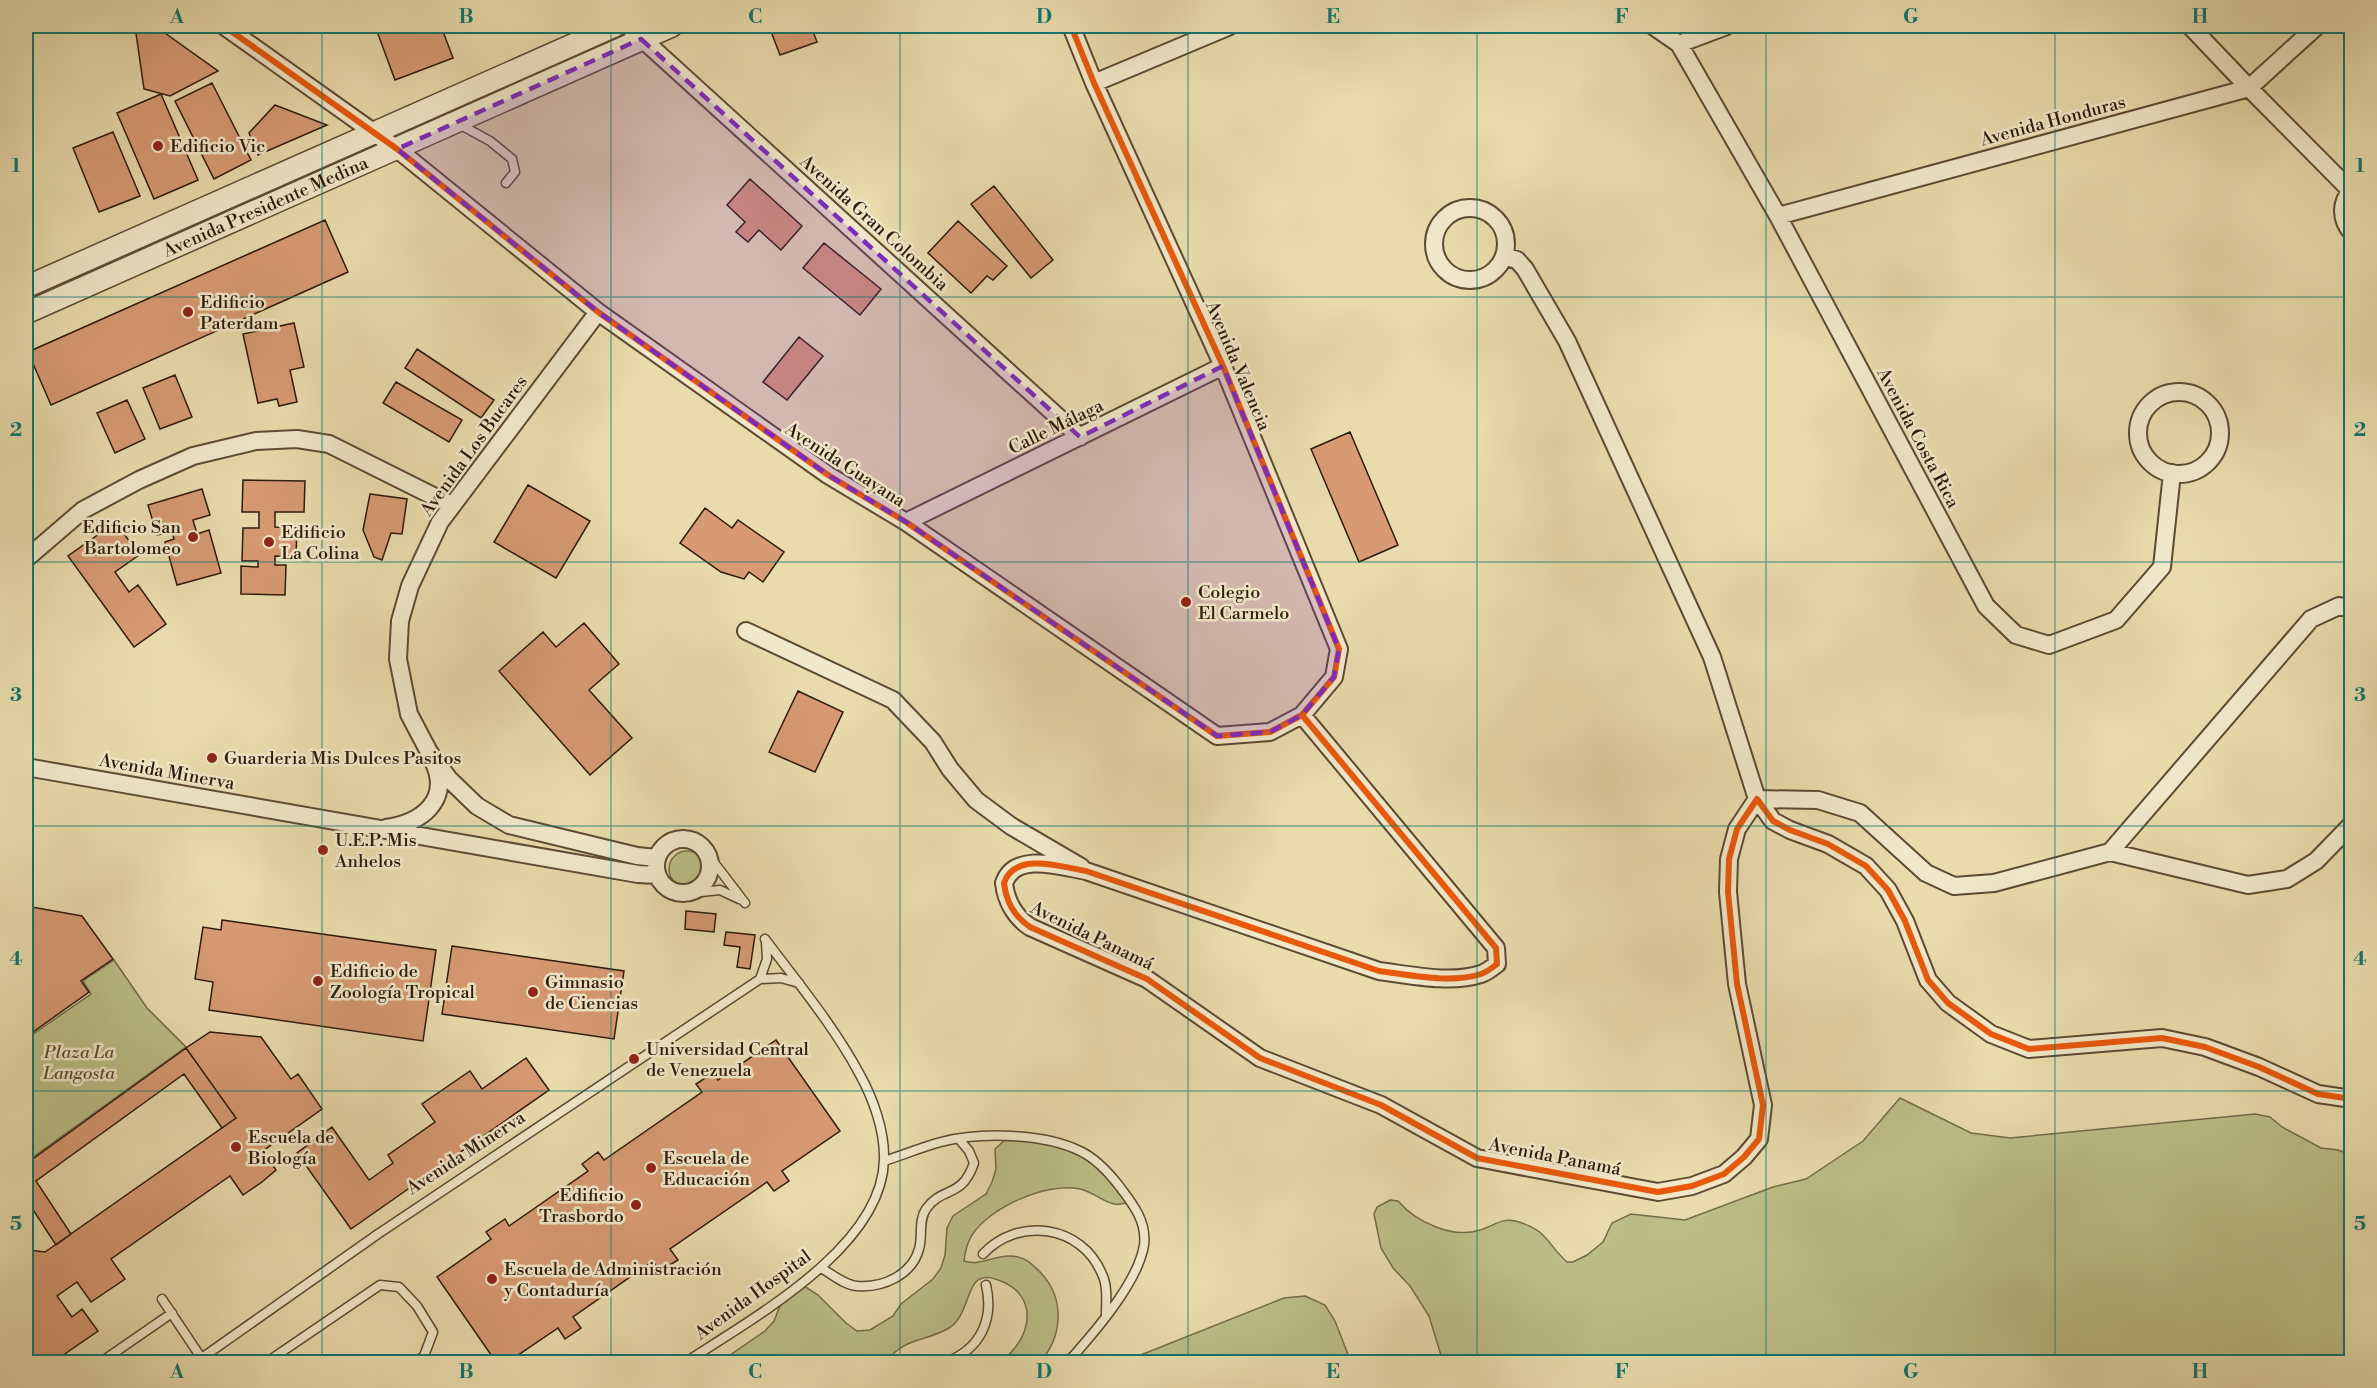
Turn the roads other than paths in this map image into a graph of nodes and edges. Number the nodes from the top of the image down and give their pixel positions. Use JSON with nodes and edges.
{"nodes":[{"id":1,"x":224,"y":26,"type":"edge"},
{"id":2,"x":615,"y":26,"type":"edge"},
{"id":3,"x":672,"y":26,"type":"edge"},
{"id":4,"x":1071,"y":26,"type":"edge"},
{"id":5,"x":1230,"y":26,"type":"edge"},
{"id":6,"x":1653,"y":26,"type":"edge"},
{"id":7,"x":1727,"y":26,"type":"edge"},
{"id":8,"x":2190,"y":26,"type":"edge"},
{"id":9,"x":2316,"y":26,"type":"edge"},
{"id":10,"x":635,"y":32,"type":"edge"},
{"id":11,"x":1679,"y":44,"type":"junction"},
{"id":12,"x":1094,"y":83,"type":"junction"},
{"id":13,"x":2249,"y":88,"type":"junction"},
{"id":14,"x":456,"y":122,"type":"junction"},
{"id":15,"x":375,"y":132,"type":"junction"},
{"id":16,"x":397,"y":149,"type":"junction"},
{"id":17,"x":506,"y":183,"type":"dead end"},
{"id":18,"x":2351,"y":189,"type":"edge"},
{"id":19,"x":1778,"y":216,"type":"junction"},
{"id":20,"x":2352,"y":233,"type":"edge"},
{"id":21,"x":1504,"y":256,"type":"junction"},
{"id":22,"x":26,"y":286,"type":"edge"},
{"id":23,"x":598,"y":312,"type":"junction"},
{"id":24,"x":26,"y":313,"type":"edge"},
{"id":25,"x":1222,"y":366,"type":"junction"},
{"id":26,"x":1080,"y":437,"type":"junction"},
{"id":27,"x":2172,"y":473,"type":"junction"},
{"id":28,"x":451,"y":505,"type":"junction"},
{"id":29,"x":906,"y":522,"type":"junction"},
{"id":30,"x":26,"y":559,"type":"edge"},
{"id":31,"x":2352,"y":609,"type":"edge"},
{"id":32,"x":746,"y":631,"type":"dead end"},
{"id":33,"x":1302,"y":715,"type":"junction"},
{"id":34,"x":429,"y":752,"type":"junction"},
{"id":35,"x":26,"y":767,"type":"edge"},
{"id":36,"x":1757,"y":799,"type":"junction"},
{"id":37,"x":2352,"y":824,"type":"edge"},
{"id":38,"x":380,"y":829,"type":"junction"},
{"id":39,"x":706,"y":852,"type":"junction"},
{"id":40,"x":2110,"y":852,"type":"junction"},
{"id":41,"x":657,"y":858,"type":"junction"},
{"id":42,"x":1086,"y":872,"type":"junction"},
{"id":43,"x":656,"y":875,"type":"junction"},
{"id":44,"x":691,"y":892,"type":"junction"},
{"id":45,"x":760,"y":979,"type":"junction"},
{"id":46,"x":799,"y":983,"type":"junction"},
{"id":47,"x":2352,"y":1099,"type":"edge"},
{"id":48,"x":959,"y":1139,"type":"junction"},
{"id":49,"x":884,"y":1161,"type":"junction"},
{"id":50,"x":983,"y":1254,"type":"dead end"},
{"id":51,"x":821,"y":1268,"type":"junction"},
{"id":52,"x":986,"y":1285,"type":"dead end"},
{"id":53,"x":162,"y":1299,"type":"dead end"},
{"id":54,"x":172,"y":1313,"type":"junction"},
{"id":55,"x":1106,"y":1315,"type":"junction"},
{"id":56,"x":199,"y":1360,"type":"edge"},
{"id":57,"x":101,"y":1362,"type":"edge"},
{"id":58,"x":267,"y":1362,"type":"edge"},
{"id":59,"x":415,"y":1362,"type":"edge"},
{"id":60,"x":686,"y":1362,"type":"edge"},
{"id":61,"x":946,"y":1362,"type":"edge"},
{"id":62,"x":1068,"y":1362,"type":"edge"}],
"edges":[{"from":1,"to":15,"type":"street"},
{"from":2,"to":15,"type":"street","name":"Avenida Presidente Medina"},
{"from":3,"to":10,"type":"street","name":"Avenida Presidente Medina"},
{"from":4,"to":12,"type":"street","name":"Avenida Valencia"},
{"from":5,"to":12,"type":"street"},
{"from":6,"to":11,"type":"street","name":"Avenida Costa Rica"},
{"from":7,"to":11,"type":"street"},
{"from":8,"to":13,"type":"street"},
{"from":9,"to":13,"type":"street","name":"Avenida Honduras"},
{"from":10,"to":14,"type":"street","name":"Avenida Presidente Medina"},
{"from":10,"to":26,"type":"street","name":"Avenida Gran Colombia"},
{"from":11,"to":19,"type":"street","name":"Avenida Costa Rica"},
{"from":12,"to":25,"type":"street","name":"Avenida Valencia"},
{"from":13,"to":18,"type":"street"},
{"from":13,"to":19,"type":"street","name":"Avenida Honduras"},
{"from":14,"to":16,"type":"street","name":"Avenida Presidente Medina"},
{"from":14,"to":17,"type":"lane"},
{"from":15,"to":16,"type":"street","name":"Avenida Guayana"},
{"from":15,"to":22,"type":"street","name":"Avenida Presidente Medina"},
{"from":16,"to":23,"type":"street","name":"Avenida Guayana"},
{"from":16,"to":24,"type":"street","name":"Avenida Presidente Medina"},
{"from":18,"to":20,"type":"street"},
{"from":19,"to":27,"type":"street","name":"Avenida Costa Rica"},
{"from":21,"to":21,"type":"street"},
{"from":21,"to":36,"type":"street"},
{"from":23,"to":28,"type":"street","name":"Avenida Los Bucares"},
{"from":23,"to":29,"type":"street","name":"Avenida Guayana"},
{"from":25,"to":26,"type":"street","name":"Calle Málaga"},
{"from":25,"to":33,"type":"street","name":"Avenida Valencia"},
{"from":26,"to":29,"type":"street","name":"Calle Málaga"},
{"from":27,"to":27,"type":"street"},
{"from":28,"to":30,"type":"street"},
{"from":28,"to":34,"type":"street","name":"Avenida Los Bucares"},
{"from":29,"to":33,"type":"street","name":"Avenida Guayana"},
{"from":31,"to":40,"type":"street"},
{"from":32,"to":42,"type":"street"},
{"from":33,"to":42,"type":"street","name":"Avenida Panamá"},
{"from":34,"to":38,"type":"street","name":"Avenida Los Bucares"},
{"from":34,"to":41,"type":"street","name":"Avenida Los Bucares"},
{"from":35,"to":38,"type":"street","name":"Avenida Minerva"},
{"from":36,"to":40,"type":"street"},
{"from":36,"to":42,"type":"street","name":"Avenida Panamá"},
{"from":36,"to":47,"type":"street"},
{"from":37,"to":40,"type":"street"},
{"from":38,"to":43,"type":"street","name":"Avenida Minerva"},
{"from":39,"to":41,"type":"street"},
{"from":39,"to":44,"type":"street"},
{"from":39,"to":44,"type":"lane"},
{"from":41,"to":43,"type":"street"},
{"from":43,"to":44,"type":"street"},
{"from":45,"to":46,"type":"lane"},
{"from":45,"to":46,"type":"lane","name":"Avenida Hospital"},
{"from":45,"to":56,"type":"lane","name":"Avenida Minerva"},
{"from":46,"to":49,"type":"lane","name":"Avenida Hospital"},
{"from":48,"to":49,"type":"lane"},
{"from":48,"to":51,"type":"lane"},
{"from":48,"to":55,"type":"lane"},
{"from":49,"to":51,"type":"lane","name":"Avenida Hospital"},
{"from":50,"to":55,"type":"lane"},
{"from":51,"to":60,"type":"lane","name":"Avenida Hospital"},
{"from":52,"to":61,"type":"lane"},
{"from":53,"to":54,"type":"lane"},
{"from":54,"to":56,"type":"lane"},
{"from":54,"to":57,"type":"lane"},
{"from":55,"to":62,"type":"lane"},
{"from":58,"to":59,"type":"lane"}]}
